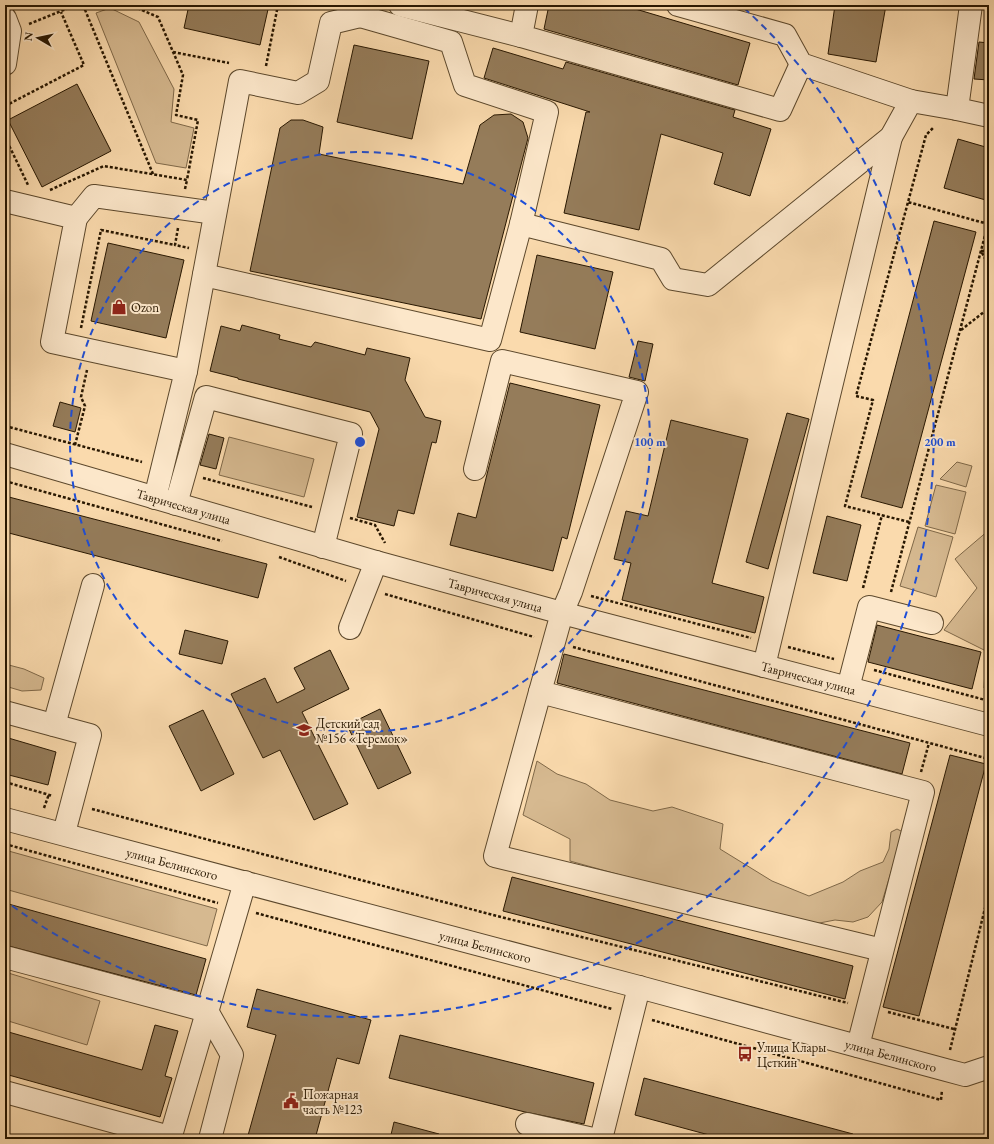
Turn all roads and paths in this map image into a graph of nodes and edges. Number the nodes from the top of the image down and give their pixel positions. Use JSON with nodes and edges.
{"nodes":[{"id":1,"x":76,"y":5,"type":"edge"},
{"id":2,"x":83,"y":5,"type":"edge"},
{"id":3,"x":130,"y":5,"type":"edge"},
{"id":4,"x":278,"y":5,"type":"edge"},
{"id":5,"x":400,"y":5,"type":"edge"},
{"id":6,"x":527,"y":5,"type":"edge"},
{"id":7,"x":678,"y":5,"type":"edge"},
{"id":8,"x":977,"y":8,"type":"edge"},
{"id":9,"x":362,"y":10,"type":"edge"},
{"id":10,"x":61,"y":12,"type":"junction"},
{"id":11,"x":329,"y":14,"type":"edge"},
{"id":12,"x":14,"y":22,"type":"edge"},
{"id":13,"x":521,"y":36,"type":"junction"},
{"id":14,"x":173,"y":52,"type":"junction"},
{"id":15,"x":5,"y":64,"type":"edge"},
{"id":16,"x":234,"y":64,"type":"dead end"},
{"id":17,"x":801,"y":64,"type":"junction"},
{"id":18,"x":265,"y":70,"type":"dead end"},
{"id":19,"x":911,"y":101,"type":"junction"},
{"id":20,"x":5,"y":106,"type":"edge"},
{"id":21,"x":957,"y":109,"type":"junction"},
{"id":22,"x":989,"y":116,"type":"edge"},
{"id":23,"x":938,"y":122,"type":"dead end"},
{"id":24,"x":5,"y":137,"type":"edge"},
{"id":25,"x":891,"y":137,"type":"junction"},
{"id":26,"x":153,"y":174,"type":"junction"},
{"id":27,"x":187,"y":180,"type":"junction"},
{"id":28,"x":31,"y":191,"type":"dead end"},
{"id":29,"x":48,"y":191,"type":"dead end"},
{"id":30,"x":5,"y":200,"type":"edge"},
{"id":31,"x":908,"y":202,"type":"junction"},
{"id":32,"x":182,"y":209,"type":"junction"},
{"id":33,"x":215,"y":213,"type":"junction"},
{"id":34,"x":76,"y":218,"type":"junction"},
{"id":35,"x":521,"y":224,"type":"junction"},
{"id":36,"x":174,"y":245,"type":"junction"},
{"id":37,"x":194,"y":249,"type":"dead end"},
{"id":38,"x":981,"y":251,"type":"junction"},
{"id":39,"x":989,"y":251,"type":"edge"},
{"id":40,"x":989,"y":266,"type":"edge"},
{"id":41,"x":204,"y":275,"type":"junction"},
{"id":42,"x":217,"y":293,"type":"dead end"},
{"id":43,"x":989,"y":308,"type":"edge"},
{"id":44,"x":80,"y":331,"type":"dead end"},
{"id":45,"x":960,"y":331,"type":"junction"},
{"id":46,"x":453,"y":342,"type":"dead end"},
{"id":47,"x":91,"y":350,"type":"junction"},
{"id":48,"x":186,"y":371,"type":"junction"},
{"id":49,"x":5,"y":426,"type":"edge"},
{"id":50,"x":75,"y":445,"type":"junction"},
{"id":51,"x":5,"y":454,"type":"edge"},
{"id":52,"x":162,"y":467,"type":"junction"},
{"id":53,"x":475,"y":469,"type":"dead end"},
{"id":54,"x":185,"y":473,"type":"junction"},
{"id":55,"x":5,"y":481,"type":"edge"},
{"id":56,"x":155,"y":498,"type":"junction"},
{"id":57,"x":176,"y":504,"type":"junction"},
{"id":58,"x":332,"y":512,"type":"junction"},
{"id":59,"x":909,"y":522,"type":"junction"},
{"id":60,"x":225,"y":542,"type":"dead end"},
{"id":61,"x":323,"y":547,"type":"junction"},
{"id":62,"x":382,"y":556,"type":"junction"},
{"id":63,"x":278,"y":557,"type":"dead end"},
{"id":64,"x":93,"y":585,"type":"dead end"},
{"id":65,"x":365,"y":588,"type":"junction"},
{"id":66,"x":572,"y":592,"type":"junction"},
{"id":67,"x":890,"y":596,"type":"dead end"},
{"id":68,"x":562,"y":613,"type":"junction"},
{"id":69,"x":932,"y":623,"type":"dead end"},
{"id":70,"x":350,"y":628,"type":"dead end"},
{"id":71,"x":554,"y":642,"type":"junction"},
{"id":72,"x":770,"y":643,"type":"junction"},
{"id":73,"x":854,"y":664,"type":"junction"},
{"id":74,"x":764,"y":666,"type":"junction"},
{"id":75,"x":848,"y":688,"type":"junction"},
{"id":76,"x":540,"y":692,"type":"junction"},
{"id":77,"x":989,"y":701,"type":"edge"},
{"id":78,"x":5,"y":712,"type":"edge"},
{"id":79,"x":54,"y":725,"type":"junction"},
{"id":80,"x":989,"y":725,"type":"edge"},
{"id":81,"x":989,"y":759,"type":"edge"},
{"id":82,"x":5,"y":782,"type":"edge"},
{"id":83,"x":72,"y":803,"type":"junction"},
{"id":84,"x":5,"y":819,"type":"edge"},
{"id":85,"x":64,"y":833,"type":"junction"},
{"id":86,"x":5,"y":844,"type":"edge"},
{"id":87,"x":245,"y":882,"type":"junction"},
{"id":88,"x":989,"y":892,"type":"edge"},
{"id":89,"x":237,"y":908,"type":"junction"},
{"id":90,"x":882,"y":950,"type":"junction"},
{"id":91,"x":5,"y":957,"type":"edge"},
{"id":92,"x":639,"y":986,"type":"junction"},
{"id":93,"x":868,"y":1007,"type":"junction"},
{"id":94,"x":207,"y":1011,"type":"junction"},
{"id":95,"x":632,"y":1015,"type":"junction"},
{"id":96,"x":954,"y":1029,"type":"junction"},
{"id":97,"x":951,"y":1045,"type":"dead end"},
{"id":98,"x":858,"y":1046,"type":"junction"},
{"id":99,"x":989,"y":1067,"type":"edge"},
{"id":100,"x":5,"y":1092,"type":"edge"},
{"id":101,"x":942,"y":1092,"type":"dead end"},
{"id":102,"x":527,"y":1124,"type":"dead end"},
{"id":103,"x":170,"y":1138,"type":"edge"},
{"id":104,"x":210,"y":1139,"type":"edge"},
{"id":105,"x":593,"y":1139,"type":"edge"},
{"id":106,"x":601,"y":1139,"type":"edge"}],
"edges":[{"from":1,"to":10,"type":"path"},
{"from":2,"to":26,"type":"path"},
{"from":3,"to":14,"type":"path"},
{"from":4,"to":18,"type":"path"},
{"from":5,"to":13,"type":"street"},
{"from":6,"to":13,"type":"street"},
{"from":7,"to":17,"type":"street"},
{"from":8,"to":21,"type":"street"},
{"from":9,"to":11,"type":"street"},
{"from":9,"to":35,"type":"street"},
{"from":10,"to":12,"type":"path"},
{"from":10,"to":20,"type":"path"},
{"from":11,"to":33,"type":"street"},
{"from":12,"to":15,"type":"street"},
{"from":13,"to":17,"type":"street"},
{"from":14,"to":16,"type":"path"},
{"from":14,"to":27,"type":"path"},
{"from":17,"to":19,"type":"street"},
{"from":19,"to":21,"type":"street"},
{"from":19,"to":25,"type":"street"},
{"from":21,"to":22,"type":"street"},
{"from":23,"to":31,"type":"path"},
{"from":24,"to":28,"type":"path"},
{"from":25,"to":35,"type":"street"},
{"from":25,"to":72,"type":"street"},
{"from":26,"to":27,"type":"path"},
{"from":26,"to":29,"type":"path"},
{"from":27,"to":32,"type":"path"},
{"from":30,"to":34,"type":"street"},
{"from":31,"to":38,"type":"path"},
{"from":31,"to":59,"type":"path"},
{"from":32,"to":33,"type":"street"},
{"from":32,"to":34,"type":"street"},
{"from":32,"to":36,"type":"path"},
{"from":33,"to":41,"type":"street"},
{"from":34,"to":47,"type":"street"},
{"from":35,"to":41,"type":"street"},
{"from":36,"to":37,"type":"path"},
{"from":36,"to":44,"type":"path"},
{"from":38,"to":39,"type":"path"},
{"from":38,"to":40,"type":"path"},
{"from":38,"to":45,"type":"path"},
{"from":41,"to":48,"type":"street"},
{"from":42,"to":46,"type":"street"},
{"from":43,"to":45,"type":"path"},
{"from":45,"to":59,"type":"path"},
{"from":47,"to":48,"type":"street"},
{"from":47,"to":50,"type":"path"},
{"from":48,"to":52,"type":"street"},
{"from":49,"to":50,"type":"path"},
{"from":50,"to":52,"type":"path"},
{"from":51,"to":56,"type":"street","name":"Таврическая улица"},
{"from":52,"to":56,"type":"street"},
{"from":53,"to":66,"type":"street"},
{"from":54,"to":57,"type":"street"},
{"from":54,"to":58,"type":"path"},
{"from":54,"to":58,"type":"street"},
{"from":55,"to":60,"type":"path"},
{"from":56,"to":57,"type":"street","name":"Таврическая улица"},
{"from":57,"to":61,"type":"street","name":"Таврическая улица"},
{"from":58,"to":61,"type":"street"},
{"from":58,"to":62,"type":"path"},
{"from":59,"to":67,"type":"path"},
{"from":61,"to":62,"type":"street","name":"Таврическая улица"},
{"from":62,"to":65,"type":"street"},
{"from":62,"to":68,"type":"street","name":"Таврическая улица"},
{"from":63,"to":65,"type":"path"},
{"from":64,"to":79,"type":"street"},
{"from":65,"to":70,"type":"street"},
{"from":65,"to":71,"type":"path"},
{"from":66,"to":68,"type":"street"},
{"from":66,"to":72,"type":"path"},
{"from":68,"to":71,"type":"street"},
{"from":68,"to":74,"type":"street","name":"Таврическая улица"},
{"from":69,"to":73,"type":"street"},
{"from":71,"to":76,"type":"street"},
{"from":71,"to":81,"type":"path"},
{"from":72,"to":73,"type":"path"},
{"from":72,"to":74,"type":"street"},
{"from":73,"to":75,"type":"street"},
{"from":73,"to":77,"type":"path"},
{"from":74,"to":75,"type":"street","name":"Таврическая улица"},
{"from":75,"to":80,"type":"street","name":"Таврическая улица"},
{"from":76,"to":90,"type":"street"},
{"from":76,"to":90,"type":"street"},
{"from":78,"to":79,"type":"street"},
{"from":79,"to":83,"type":"street"},
{"from":82,"to":83,"type":"path"},
{"from":83,"to":85,"type":"street"},
{"from":83,"to":93,"type":"path"},
{"from":84,"to":85,"type":"street","name":"улица Белинского"},
{"from":85,"to":87,"type":"street","name":"улица Белинского"},
{"from":86,"to":89,"type":"path"},
{"from":87,"to":89,"type":"street"},
{"from":87,"to":92,"type":"street","name":"улица Белинского"},
{"from":88,"to":96,"type":"path"},
{"from":89,"to":94,"type":"street"},
{"from":89,"to":95,"type":"path"},
{"from":90,"to":93,"type":"street"},
{"from":91,"to":94,"type":"street"},
{"from":92,"to":95,"type":"street"},
{"from":92,"to":98,"type":"street","name":"улица Белинского"},
{"from":93,"to":96,"type":"path"},
{"from":93,"to":98,"type":"street"},
{"from":94,"to":103,"type":"street"},
{"from":94,"to":104,"type":"street"},
{"from":95,"to":101,"type":"path"},
{"from":95,"to":106,"type":"street"},
{"from":96,"to":97,"type":"path"},
{"from":98,"to":99,"type":"street","name":"улица Белинского"},
{"from":100,"to":103,"type":"street"},
{"from":102,"to":105,"type":"street"}]}
